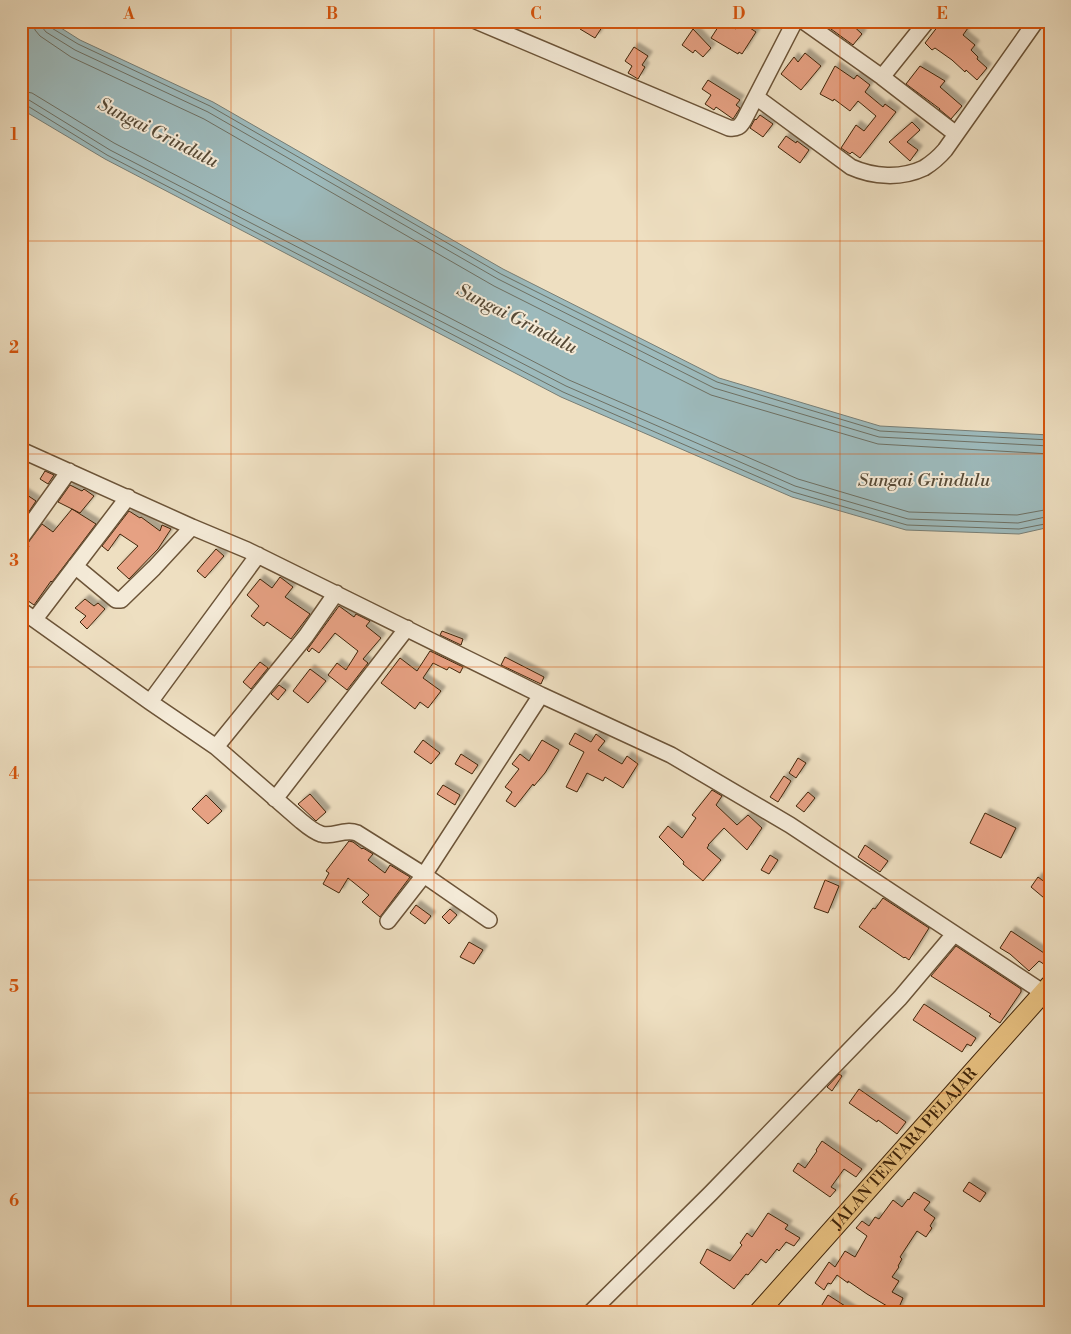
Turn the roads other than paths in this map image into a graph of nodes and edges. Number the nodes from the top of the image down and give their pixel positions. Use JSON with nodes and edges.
{"nodes":[{"id":1,"x":476,"y":21,"type":"edge"},
{"id":2,"x":795,"y":21,"type":"edge"},
{"id":3,"x":803,"y":21,"type":"edge"},
{"id":4,"x":926,"y":21,"type":"edge"},
{"id":5,"x":1036,"y":21,"type":"edge"},
{"id":6,"x":882,"y":77,"type":"junction"},
{"id":7,"x":756,"y":97,"type":"junction"},
{"id":8,"x":956,"y":134,"type":"junction"},
{"id":9,"x":21,"y":450,"type":"edge"},
{"id":10,"x":69,"y":471,"type":"junction"},
{"id":11,"x":128,"y":497,"type":"junction"},
{"id":12,"x":192,"y":527,"type":"junction"},
{"id":13,"x":21,"y":538,"type":"edge"},
{"id":14,"x":258,"y":555,"type":"junction"},
{"id":15,"x":75,"y":566,"type":"junction"},
{"id":16,"x":336,"y":593,"type":"junction"},
{"id":17,"x":21,"y":610,"type":"edge"},
{"id":18,"x":35,"y":619,"type":"junction"},
{"id":19,"x":407,"y":628,"type":"junction"},
{"id":20,"x":541,"y":695,"type":"junction"},
{"id":21,"x":150,"y":702,"type":"junction"},
{"id":22,"x":216,"y":747,"type":"junction"},
{"id":23,"x":275,"y":799,"type":"junction"},
{"id":24,"x":424,"y":874,"type":"junction"},
{"id":25,"x":490,"y":920,"type":"dead end"},
{"id":26,"x":388,"y":921,"type":"dead end"},
{"id":27,"x":954,"y":934,"type":"junction"},
{"id":28,"x":1047,"y":991,"type":"edge"},
{"id":29,"x":590,"y":1313,"type":"edge"},
{"id":30,"x":758,"y":1313,"type":"edge"}],
"edges":[{"from":1,"to":7,"type":"street"},
{"from":2,"to":7,"type":"street"},
{"from":3,"to":6,"type":"street"},
{"from":4,"to":6,"type":"street"},
{"from":5,"to":8,"type":"street"},
{"from":6,"to":8,"type":"street"},
{"from":7,"to":8,"type":"street"},
{"from":9,"to":10,"type":"street"},
{"from":10,"to":11,"type":"street"},
{"from":10,"to":13,"type":"street"},
{"from":11,"to":12,"type":"street"},
{"from":11,"to":15,"type":"street"},
{"from":12,"to":14,"type":"street"},
{"from":12,"to":15,"type":"street"},
{"from":14,"to":16,"type":"street"},
{"from":14,"to":21,"type":"street"},
{"from":15,"to":18,"type":"street"},
{"from":16,"to":19,"type":"street"},
{"from":16,"to":22,"type":"street"},
{"from":17,"to":18,"type":"street"},
{"from":18,"to":21,"type":"street"},
{"from":19,"to":20,"type":"street"},
{"from":19,"to":23,"type":"street"},
{"from":20,"to":24,"type":"street"},
{"from":20,"to":27,"type":"street"},
{"from":21,"to":22,"type":"street"},
{"from":22,"to":23,"type":"street"},
{"from":23,"to":24,"type":"street"},
{"from":24,"to":25,"type":"street"},
{"from":24,"to":26,"type":"street"},
{"from":27,"to":28,"type":"street"},
{"from":27,"to":29,"type":"street"},
{"from":28,"to":30,"type":"main road","name":"JALAN TENTARA PELAJAR"}]}
